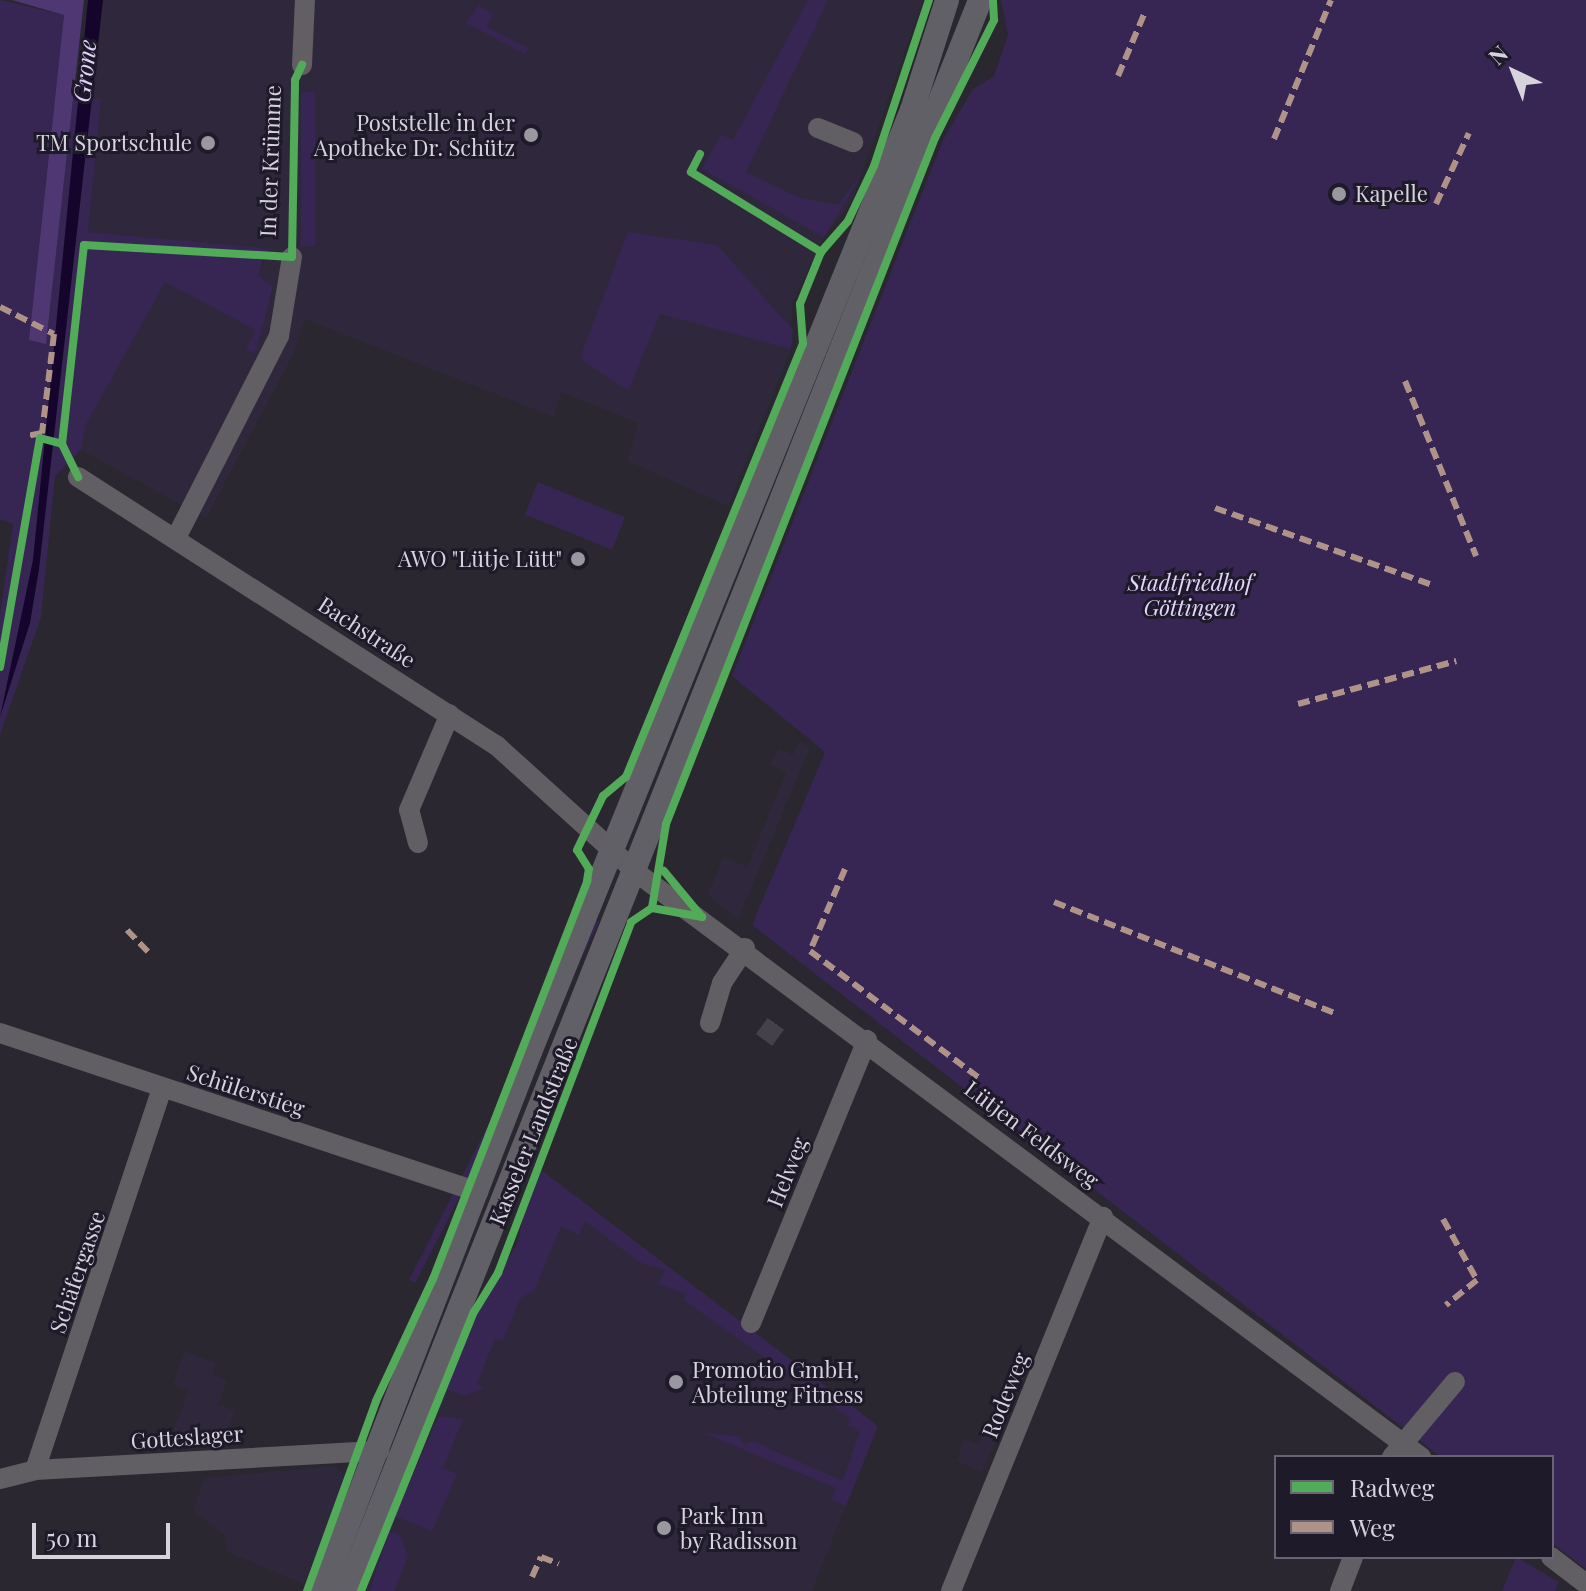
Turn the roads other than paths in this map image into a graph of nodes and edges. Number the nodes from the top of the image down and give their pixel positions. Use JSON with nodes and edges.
{"nodes":[{"id":1,"x":305,"y":0,"type":"edge"},
{"id":2,"x":947,"y":0,"type":"edge"},
{"id":3,"x":980,"y":0,"type":"edge"},
{"id":4,"x":302,"y":65,"type":"dead end"},
{"id":5,"x":818,"y":128,"type":"dead end"},
{"id":6,"x":853,"y":142,"type":"dead end"},
{"id":7,"x":292,"y":257,"type":"dead end"},
{"id":8,"x":78,"y":477,"type":"dead end"},
{"id":9,"x":176,"y":538,"type":"junction"},
{"id":10,"x":450,"y":714,"type":"junction"},
{"id":11,"x":418,"y":843,"type":"dead end"},
{"id":12,"x":613,"y":851,"type":"junction"},
{"id":13,"x":637,"y":873,"type":"junction"},
{"id":14,"x":745,"y":948,"type":"junction"},
{"id":15,"x":710,"y":1023,"type":"dead end"},
{"id":16,"x":0,"y":1033,"type":"edge"},
{"id":17,"x":867,"y":1040,"type":"junction"},
{"id":18,"x":162,"y":1088,"type":"junction"},
{"id":19,"x":478,"y":1192,"type":"junction"},
{"id":20,"x":1103,"y":1217,"type":"junction"},
{"id":21,"x":751,"y":1323,"type":"dead end"},
{"id":22,"x":1455,"y":1382,"type":"dead end"},
{"id":23,"x":379,"y":1451,"type":"junction"},
{"id":24,"x":1405,"y":1453,"type":"edge"},
{"id":25,"x":35,"y":1470,"type":"junction"},
{"id":26,"x":0,"y":1479,"type":"edge"},
{"id":27,"x":1352,"y":1559,"type":"edge"},
{"id":28,"x":1554,"y":1559,"type":"edge"},
{"id":29,"x":1586,"y":1584,"type":"edge"},
{"id":30,"x":322,"y":1591,"type":"edge"},
{"id":31,"x":347,"y":1591,"type":"edge"},
{"id":32,"x":951,"y":1591,"type":"edge"},
{"id":33,"x":1340,"y":1591,"type":"edge"}],
"edges":[{"from":1,"to":4,"type":"street","name":"In der Krümme"},
{"from":2,"to":12,"type":"main road","name":"Kasseler Landstraße"},
{"from":3,"to":13,"type":"main road","name":"Kasseler Landstraße"},
{"from":5,"to":6,"type":"street"},
{"from":7,"to":9,"type":"street","name":"In der Krümme"},
{"from":8,"to":9,"type":"street","name":"Bachstraße"},
{"from":9,"to":10,"type":"street","name":"Bachstraße"},
{"from":10,"to":11,"type":"street"},
{"from":10,"to":12,"type":"street","name":"Bachstraße"},
{"from":12,"to":13,"type":"street","name":"Lütjen Feldsweg"},
{"from":12,"to":19,"type":"main road","name":"Kasseler Landstraße"},
{"from":13,"to":14,"type":"street","name":"Lütjen Feldsweg"},
{"from":13,"to":31,"type":"main road","name":"Kasseler Landstraße"},
{"from":14,"to":15,"type":"street"},
{"from":14,"to":17,"type":"street","name":"Lütjen Feldsweg"},
{"from":16,"to":18,"type":"street","name":"Schülerstieg"},
{"from":17,"to":20,"type":"street","name":"Lütjen Feldsweg"},
{"from":17,"to":21,"type":"street","name":"Helweg"},
{"from":18,"to":19,"type":"street","name":"Schülerstieg"},
{"from":18,"to":25,"type":"street","name":"Schäfergasse"},
{"from":19,"to":23,"type":"main road","name":"Kasseler Landstraße"},
{"from":20,"to":24,"type":"street","name":"Lütjen Feldsweg"},
{"from":20,"to":32,"type":"street","name":"Rodeweg"},
{"from":22,"to":24,"type":"street"},
{"from":23,"to":25,"type":"street","name":"Gotteslager"},
{"from":23,"to":30,"type":"main road","name":"Kasseler Landstraße"},
{"from":25,"to":26,"type":"street","name":"Gotteslager"},
{"from":27,"to":33,"type":"street"},
{"from":28,"to":29,"type":"street"}]}
